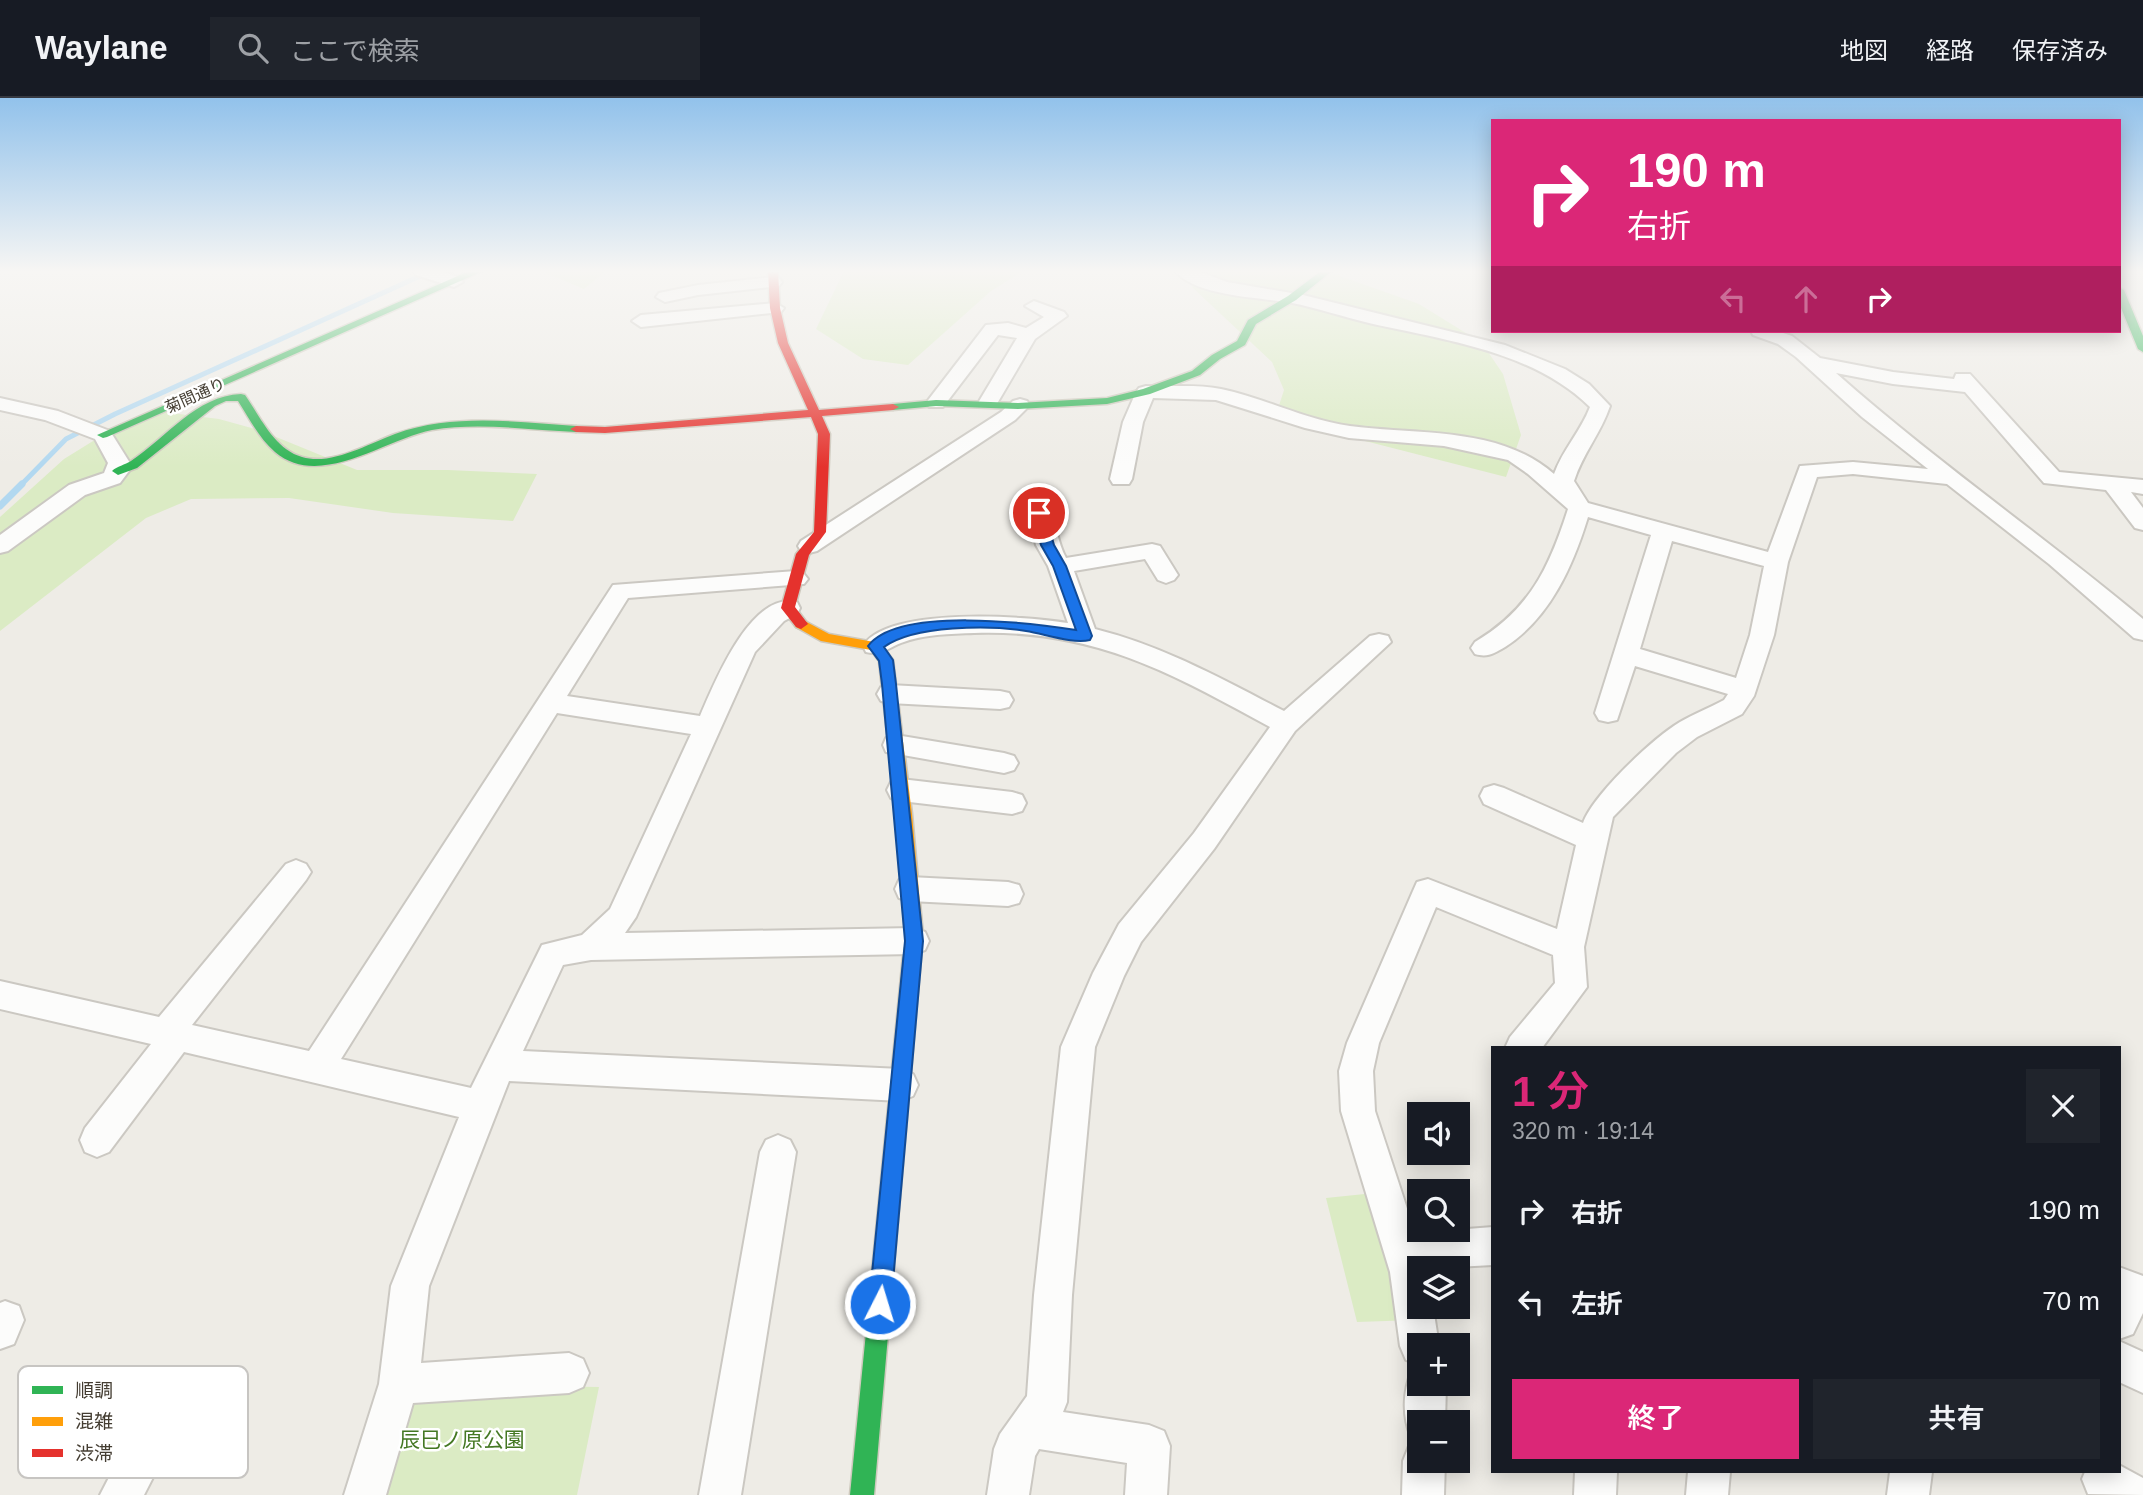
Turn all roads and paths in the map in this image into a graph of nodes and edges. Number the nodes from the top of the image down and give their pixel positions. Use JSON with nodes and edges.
{"nodes":[{"id":1,"x":330,"y":336,"type":"edge"},
{"id":2,"x":781,"y":336,"type":"edge"},
{"id":3,"x":987,"y":336,"type":"edge"},
{"id":4,"x":1027,"y":336,"type":"edge"},
{"id":5,"x":1243,"y":336,"type":"edge"},
{"id":6,"x":1448,"y":336,"type":"edge"},
{"id":7,"x":1774,"y":336,"type":"edge"},
{"id":8,"x":1811,"y":362,"type":"junction"},
{"id":9,"x":1146,"y":392,"type":"junction"},
{"id":10,"x":936,"y":402,"type":"junction"},
{"id":11,"x":988,"y":403,"type":"junction"},
{"id":12,"x":0,"y":404,"type":"edge"},
{"id":13,"x":1020,"y":405,"type":"junction"},
{"id":14,"x":815,"y":412,"type":"junction"},
{"id":15,"x":103,"y":435,"type":"junction"},
{"id":16,"x":118,"y":471,"type":"junction"},
{"id":17,"x":1950,"y":478,"type":"junction"},
{"id":18,"x":1121,"y":479,"type":"dead end"},
{"id":19,"x":2113,"y":484,"type":"junction"},
{"id":20,"x":2143,"y":487,"type":"edge"},
{"id":21,"x":1580,"y":508,"type":"junction"},
{"id":22,"x":1039,"y":513,"type":"dead end"},
{"id":23,"x":2143,"y":523,"type":"edge"},
{"id":24,"x":1664,"y":531,"type":"junction"},
{"id":25,"x":0,"y":546,"type":"edge"},
{"id":26,"x":810,"y":546,"type":"junction"},
{"id":27,"x":1776,"y":562,"type":"junction"},
{"id":28,"x":1060,"y":566,"type":"junction"},
{"id":29,"x":1166,"y":575,"type":"dead end"},
{"id":30,"x":796,"y":579,"type":"junction"},
{"id":31,"x":789,"y":608,"type":"junction"},
{"id":32,"x":2134,"y":609,"type":"edge"},
{"id":33,"x":2143,"y":632,"type":"edge"},
{"id":34,"x":1085,"y":636,"type":"junction"},
{"id":35,"x":1379,"y":642,"type":"dead end"},
{"id":36,"x":875,"y":646,"type":"junction"},
{"id":37,"x":1484,"y":648,"type":"dead end"},
{"id":38,"x":1626,"y":654,"type":"junction"},
{"id":39,"x":1745,"y":690,"type":"junction"},
{"id":40,"x":890,"y":694,"type":"junction"},
{"id":41,"x":1000,"y":700,"type":"dead end"},
{"id":42,"x":549,"y":703,"type":"junction"},
{"id":43,"x":1608,"y":713,"type":"dead end"},
{"id":44,"x":1286,"y":724,"type":"junction"},
{"id":45,"x":709,"y":727,"type":"junction"},
{"id":46,"x":896,"y":745,"type":"junction"},
{"id":47,"x":1004,"y":763,"type":"dead end"},
{"id":48,"x":901,"y":790,"type":"junction"},
{"id":49,"x":1494,"y":796,"type":"dead end"},
{"id":50,"x":1012,"y":803,"type":"dead end"},
{"id":51,"x":1592,"y":839,"type":"junction"},
{"id":52,"x":296,"y":872,"type":"dead end"},
{"id":53,"x":909,"y":889,"type":"junction"},
{"id":54,"x":1008,"y":894,"type":"dead end"},
{"id":55,"x":914,"y":941,"type":"junction"},
{"id":56,"x":591,"y":947,"type":"junction"},
{"id":57,"x":1568,"y":947,"type":"junction"},
{"id":58,"x":6,"y":1004,"type":"edge"},
{"id":59,"x":172,"y":1035,"type":"junction"},
{"id":60,"x":1524,"y":1046,"type":"edge"},
{"id":61,"x":500,"y":1065,"type":"junction"},
{"id":62,"x":317,"y":1068,"type":"junction"},
{"id":63,"x":901,"y":1085,"type":"junction"},
{"id":64,"x":480,"y":1106,"type":"junction"},
{"id":65,"x":97,"y":1140,"type":"dead end"},
{"id":66,"x":778,"y":1152,"type":"dead end"},
{"id":67,"x":1491,"y":1246,"type":"edge"},
{"id":68,"x":1403,"y":1252,"type":"junction"},
{"id":69,"x":1418,"y":1333,"type":"edge"},
{"id":70,"x":2121,"y":1362,"type":"edge"},
{"id":71,"x":569,"y":1373,"type":"dead end"},
{"id":72,"x":2143,"y":1373,"type":"edge"},
{"id":73,"x":399,"y":1384,"type":"junction"},
{"id":74,"x":1030,"y":1427,"type":"junction"},
{"id":75,"x":1424,"y":1473,"type":"edge"},
{"id":76,"x":1596,"y":1473,"type":"edge"},
{"id":77,"x":1709,"y":1473,"type":"edge"},
{"id":78,"x":1911,"y":1473,"type":"edge"},
{"id":79,"x":130,"y":1478,"type":"edge"},
{"id":80,"x":121,"y":1495,"type":"edge"},
{"id":81,"x":365,"y":1495,"type":"edge"},
{"id":82,"x":720,"y":1495,"type":"edge"},
{"id":83,"x":862,"y":1495,"type":"edge"},
{"id":84,"x":1008,"y":1495,"type":"edge"},
{"id":85,"x":1146,"y":1495,"type":"edge"},
{"id":86,"x":1423,"y":1495,"type":"edge"},
{"id":87,"x":1595,"y":1495,"type":"edge"},
{"id":88,"x":1707,"y":1495,"type":"edge"},
{"id":89,"x":1908,"y":1495,"type":"edge"}],
"edges":[{"from":1,"to":15,"type":"street","name":"菊間通り"},
{"from":2,"to":14,"type":"street"},
{"from":3,"to":10,"type":"street"},
{"from":4,"to":11,"type":"street"},
{"from":5,"to":9,"type":"street"},
{"from":6,"to":21,"type":"street"},
{"from":7,"to":8,"type":"street"},
{"from":8,"to":17,"type":"street"},
{"from":8,"to":19,"type":"street"},
{"from":9,"to":13,"type":"street"},
{"from":9,"to":18,"type":"street"},
{"from":9,"to":21,"type":"street"},
{"from":10,"to":11,"type":"street"},
{"from":10,"to":14,"type":"street"},
{"from":11,"to":13,"type":"street"},
{"from":12,"to":15,"type":"street"},
{"from":13,"to":26,"type":"street"},
{"from":14,"to":16,"type":"street"},
{"from":14,"to":26,"type":"street"},
{"from":15,"to":16,"type":"street"},
{"from":16,"to":25,"type":"street"},
{"from":17,"to":27,"type":"street"},
{"from":17,"to":32,"type":"street"},
{"from":19,"to":20,"type":"street"},
{"from":19,"to":23,"type":"street"},
{"from":21,"to":24,"type":"street"},
{"from":21,"to":37,"type":"street"},
{"from":22,"to":28,"type":"street"},
{"from":24,"to":27,"type":"street"},
{"from":24,"to":38,"type":"street"},
{"from":26,"to":30,"type":"street"},
{"from":27,"to":39,"type":"street"},
{"from":28,"to":29,"type":"street"},
{"from":28,"to":34,"type":"street"},
{"from":30,"to":31,"type":"street"},
{"from":30,"to":42,"type":"street"},
{"from":31,"to":36,"type":"street"},
{"from":31,"to":45,"type":"street"},
{"from":32,"to":33,"type":"street"},
{"from":34,"to":36,"type":"street"},
{"from":34,"to":44,"type":"street"},
{"from":35,"to":44,"type":"street"},
{"from":36,"to":40,"type":"street"},
{"from":38,"to":39,"type":"street"},
{"from":38,"to":43,"type":"street"},
{"from":39,"to":51,"type":"street"},
{"from":40,"to":41,"type":"street"},
{"from":40,"to":46,"type":"street"},
{"from":42,"to":45,"type":"street"},
{"from":42,"to":62,"type":"street"},
{"from":44,"to":74,"type":"street"},
{"from":45,"to":56,"type":"street"},
{"from":46,"to":47,"type":"street"},
{"from":46,"to":48,"type":"street"},
{"from":48,"to":50,"type":"street"},
{"from":48,"to":53,"type":"street"},
{"from":49,"to":51,"type":"street"},
{"from":51,"to":57,"type":"street"},
{"from":52,"to":59,"type":"street"},
{"from":53,"to":54,"type":"street"},
{"from":53,"to":55,"type":"street"},
{"from":55,"to":56,"type":"street"},
{"from":55,"to":63,"type":"street"},
{"from":56,"to":61,"type":"street"},
{"from":57,"to":60,"type":"street"},
{"from":57,"to":68,"type":"street"},
{"from":58,"to":59,"type":"street"},
{"from":59,"to":62,"type":"street"},
{"from":59,"to":65,"type":"street"},
{"from":61,"to":63,"type":"street"},
{"from":61,"to":64,"type":"street"},
{"from":62,"to":64,"type":"street"},
{"from":63,"to":83,"type":"street"},
{"from":64,"to":73,"type":"street"},
{"from":66,"to":82,"type":"street"},
{"from":67,"to":68,"type":"street"},
{"from":68,"to":69,"type":"street"},
{"from":70,"to":72,"type":"street"},
{"from":71,"to":73,"type":"street"},
{"from":73,"to":81,"type":"street"},
{"from":74,"to":84,"type":"street"},
{"from":74,"to":85,"type":"street"},
{"from":75,"to":86,"type":"street"},
{"from":76,"to":87,"type":"street"},
{"from":77,"to":88,"type":"street"},
{"from":78,"to":89,"type":"street"},
{"from":79,"to":80,"type":"street"}]}
